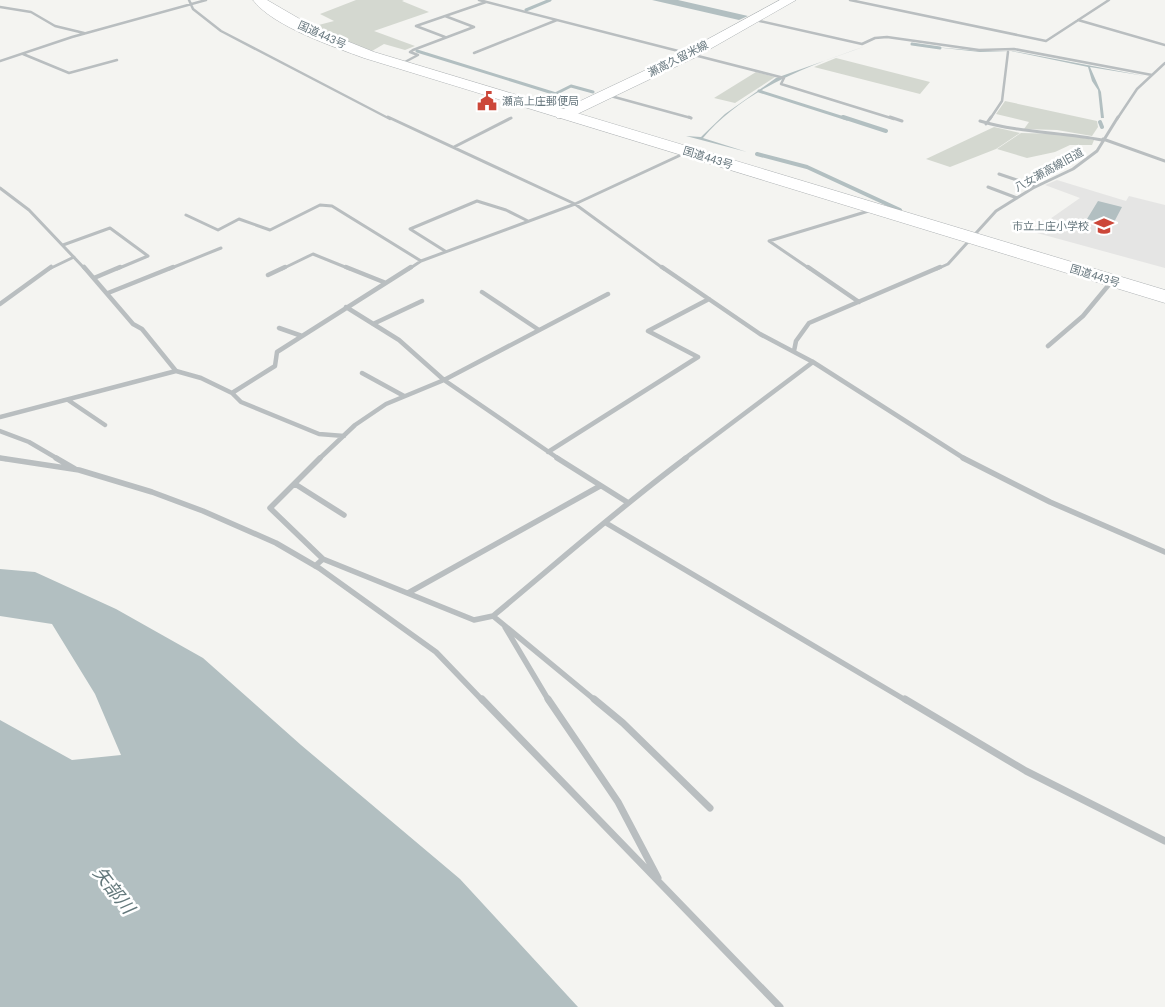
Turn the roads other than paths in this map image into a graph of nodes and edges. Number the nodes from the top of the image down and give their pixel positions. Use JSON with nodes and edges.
{"nodes":[{"id":1,"x":189,"y":0,"type":"edge"},
{"id":2,"x":206,"y":0,"type":"edge"},
{"id":3,"x":259,"y":0,"type":"edge"},
{"id":4,"x":479,"y":0,"type":"edge"},
{"id":5,"x":790,"y":0,"type":"edge"},
{"id":6,"x":850,"y":0,"type":"edge"},
{"id":7,"x":1109,"y":0,"type":"edge"},
{"id":8,"x":487,"y":2,"type":"junction"},
{"id":9,"x":192,"y":4,"type":"junction"},
{"id":10,"x":0,"y":7,"type":"edge"},
{"id":11,"x":445,"y":16,"type":"junction"},
{"id":12,"x":557,"y":20,"type":"junction"},
{"id":13,"x":754,"y":20,"type":"junction"},
{"id":14,"x":1078,"y":20,"type":"junction"},
{"id":15,"x":85,"y":33,"type":"junction"},
{"id":16,"x":446,"y":38,"type":"junction"},
{"id":17,"x":1165,"y":45,"type":"edge"},
{"id":18,"x":1008,"y":52,"type":"dead end"},
{"id":19,"x":23,"y":54,"type":"junction"},
{"id":20,"x":474,"y":54,"type":"dead end"},
{"id":21,"x":691,"y":54,"type":"junction"},
{"id":22,"x":117,"y":60,"type":"dead end"},
{"id":23,"x":0,"y":62,"type":"edge"},
{"id":24,"x":403,"y":63,"type":"dead end"},
{"id":25,"x":1165,"y":63,"type":"edge"},
{"id":26,"x":1152,"y":75,"type":"junction"},
{"id":27,"x":606,"y":94,"type":"junction"},
{"id":28,"x":563,"y":115,"type":"junction"},
{"id":29,"x":511,"y":118,"type":"dead end"},
{"id":30,"x":691,"y":118,"type":"dead end"},
{"id":31,"x":902,"y":121,"type":"dead end"},
{"id":32,"x":980,"y":122,"type":"dead end"},
{"id":33,"x":986,"y":124,"type":"junction"},
{"id":34,"x":1103,"y":140,"type":"junction"},
{"id":35,"x":454,"y":147,"type":"junction"},
{"id":36,"x":688,"y":152,"type":"junction"},
{"id":37,"x":1165,"y":161,"type":"edge"},
{"id":38,"x":999,"y":174,"type":"dead end"},
{"id":39,"x":1036,"y":186,"type":"junction"},
{"id":40,"x":988,"y":187,"type":"dead end"},
{"id":41,"x":0,"y":188,"type":"edge"},
{"id":42,"x":1017,"y":198,"type":"junction"},
{"id":43,"x":575,"y":204,"type":"junction"},
{"id":44,"x":875,"y":209,"type":"junction"},
{"id":45,"x":186,"y":215,"type":"dead end"},
{"id":46,"x":528,"y":222,"type":"junction"},
{"id":47,"x":972,"y":239,"type":"junction"},
{"id":48,"x":63,"y":245,"type":"junction"},
{"id":49,"x":221,"y":248,"type":"dead end"},
{"id":50,"x":445,"y":251,"type":"junction"},
{"id":51,"x":74,"y":257,"type":"junction"},
{"id":52,"x":422,"y":261,"type":"junction"},
{"id":53,"x":268,"y":275,"type":"dead end"},
{"id":54,"x":94,"y":278,"type":"junction"},
{"id":55,"x":1112,"y":281,"type":"junction"},
{"id":56,"x":386,"y":283,"type":"junction"},
{"id":57,"x":482,"y":292,"type":"dead end"},
{"id":58,"x":108,"y":293,"type":"junction"},
{"id":59,"x":608,"y":294,"type":"dead end"},
{"id":60,"x":1165,"y":297,"type":"edge"},
{"id":61,"x":709,"y":299,"type":"junction"},
{"id":62,"x":422,"y":301,"type":"dead end"},
{"id":63,"x":859,"y":302,"type":"junction"},
{"id":64,"x":0,"y":304,"type":"edge"},
{"id":65,"x":346,"y":308,"type":"junction"},
{"id":66,"x":373,"y":324,"type":"junction"},
{"id":67,"x":279,"y":328,"type":"dead end"},
{"id":68,"x":539,"y":330,"type":"junction"},
{"id":69,"x":302,"y":336,"type":"junction"},
{"id":70,"x":1048,"y":346,"type":"dead end"},
{"id":71,"x":794,"y":351,"type":"junction"},
{"id":72,"x":813,"y":362,"type":"junction"},
{"id":73,"x":176,"y":371,"type":"junction"},
{"id":74,"x":362,"y":374,"type":"dead end"},
{"id":75,"x":444,"y":380,"type":"junction"},
{"id":76,"x":232,"y":393,"type":"junction"},
{"id":77,"x":404,"y":396,"type":"junction"},
{"id":78,"x":68,"y":400,"type":"junction"},
{"id":79,"x":0,"y":417,"type":"edge"},
{"id":80,"x":105,"y":425,"type":"dead end"},
{"id":81,"x":0,"y":431,"type":"edge"},
{"id":82,"x":344,"y":436,"type":"junction"},
{"id":83,"x":548,"y":452,"type":"junction"},
{"id":84,"x":0,"y":458,"type":"edge"},
{"id":85,"x":79,"y":470,"type":"junction"},
{"id":86,"x":296,"y":484,"type":"junction"},
{"id":87,"x":600,"y":486,"type":"junction"},
{"id":88,"x":627,"y":502,"type":"junction"},
{"id":89,"x":344,"y":515,"type":"dead end"},
{"id":90,"x":606,"y":524,"type":"junction"},
{"id":91,"x":1165,"y":552,"type":"edge"},
{"id":92,"x":323,"y":559,"type":"junction"},
{"id":93,"x":315,"y":566,"type":"junction"},
{"id":94,"x":408,"y":593,"type":"junction"},
{"id":95,"x":493,"y":616,"type":"junction"},
{"id":96,"x":506,"y":626,"type":"junction"},
{"id":97,"x":710,"y":808,"type":"dead end"},
{"id":98,"x":1165,"y":841,"type":"edge"},
{"id":99,"x":661,"y":885,"type":"junction"},
{"id":100,"x":780,"y":1007,"type":"edge"}],
"edges":[{"from":1,"to":9,"type":"street"},
{"from":2,"to":9,"type":"street"},
{"from":3,"to":28,"type":"main road","name":"国道443号"},
{"from":4,"to":8,"type":"street"},
{"from":5,"to":13,"type":"main road","name":"瀬高久留米線"},
{"from":6,"to":14,"type":"street"},
{"from":7,"to":14,"type":"street"},
{"from":8,"to":11,"type":"street"},
{"from":8,"to":12,"type":"street"},
{"from":9,"to":15,"type":"street"},
{"from":9,"to":35,"type":"street"},
{"from":10,"to":15,"type":"street"},
{"from":11,"to":16,"type":"street"},
{"from":11,"to":16,"type":"street"},
{"from":12,"to":20,"type":"street"},
{"from":12,"to":21,"type":"street"},
{"from":13,"to":21,"type":"main road","name":"瀬高久留米線"},
{"from":13,"to":26,"type":"street"},
{"from":14,"to":17,"type":"street"},
{"from":15,"to":19,"type":"street"},
{"from":16,"to":24,"type":"street"},
{"from":18,"to":33,"type":"street"},
{"from":19,"to":22,"type":"street"},
{"from":19,"to":23,"type":"street"},
{"from":21,"to":27,"type":"main road","name":"瀬高久留米線"},
{"from":21,"to":31,"type":"street"},
{"from":25,"to":26,"type":"street","name":"八女瀬高線旧道"},
{"from":26,"to":34,"type":"street","name":"八女瀬高線旧道"},
{"from":27,"to":28,"type":"main road","name":"瀬高久留米線"},
{"from":27,"to":30,"type":"street"},
{"from":28,"to":36,"type":"main road","name":"国道443号"},
{"from":29,"to":35,"type":"street"},
{"from":32,"to":33,"type":"street"},
{"from":33,"to":34,"type":"street"},
{"from":34,"to":37,"type":"street"},
{"from":34,"to":39,"type":"street","name":"八女瀬高線旧道"},
{"from":35,"to":43,"type":"street"},
{"from":36,"to":43,"type":"street"},
{"from":36,"to":44,"type":"main road","name":"国道443号"},
{"from":38,"to":39,"type":"street"},
{"from":39,"to":42,"type":"street","name":"八女瀬高線旧道"},
{"from":40,"to":42,"type":"street"},
{"from":41,"to":48,"type":"street"},
{"from":42,"to":47,"type":"street","name":"八女瀬高線旧道"},
{"from":43,"to":46,"type":"street"},
{"from":43,"to":61,"type":"street"},
{"from":44,"to":47,"type":"main road","name":"国道443号"},
{"from":44,"to":63,"type":"street"},
{"from":45,"to":52,"type":"street"},
{"from":46,"to":50,"type":"street"},
{"from":46,"to":50,"type":"street"},
{"from":47,"to":55,"type":"main road","name":"国道443号"},
{"from":47,"to":63,"type":"street","name":"八女瀬高線旧道"},
{"from":48,"to":51,"type":"street"},
{"from":48,"to":54,"type":"street"},
{"from":49,"to":58,"type":"street"},
{"from":50,"to":52,"type":"street"},
{"from":51,"to":54,"type":"street"},
{"from":51,"to":64,"type":"street"},
{"from":52,"to":56,"type":"street"},
{"from":53,"to":56,"type":"street"},
{"from":54,"to":58,"type":"street"},
{"from":55,"to":60,"type":"main road","name":"国道443号"},
{"from":55,"to":70,"type":"street"},
{"from":56,"to":65,"type":"street"},
{"from":57,"to":68,"type":"street"},
{"from":58,"to":73,"type":"street"},
{"from":59,"to":68,"type":"street"},
{"from":61,"to":71,"type":"street"},
{"from":61,"to":83,"type":"street"},
{"from":62,"to":66,"type":"street"},
{"from":63,"to":71,"type":"street","name":"八女瀬高線旧道"},
{"from":65,"to":66,"type":"street"},
{"from":65,"to":69,"type":"street"},
{"from":66,"to":75,"type":"street"},
{"from":67,"to":69,"type":"street"},
{"from":68,"to":75,"type":"street"},
{"from":69,"to":76,"type":"street"},
{"from":71,"to":72,"type":"street"},
{"from":72,"to":88,"type":"street"},
{"from":72,"to":91,"type":"street"},
{"from":73,"to":76,"type":"street"},
{"from":73,"to":78,"type":"street"},
{"from":74,"to":77,"type":"street"},
{"from":75,"to":77,"type":"street"},
{"from":75,"to":83,"type":"street"},
{"from":76,"to":82,"type":"street"},
{"from":77,"to":82,"type":"street"},
{"from":78,"to":79,"type":"street"},
{"from":78,"to":80,"type":"street"},
{"from":81,"to":85,"type":"street"},
{"from":82,"to":86,"type":"street"},
{"from":83,"to":87,"type":"street"},
{"from":84,"to":85,"type":"street"},
{"from":85,"to":93,"type":"street"},
{"from":86,"to":89,"type":"street"},
{"from":86,"to":92,"type":"street"},
{"from":87,"to":88,"type":"street"},
{"from":87,"to":94,"type":"street"},
{"from":88,"to":90,"type":"street"},
{"from":90,"to":95,"type":"street"},
{"from":90,"to":98,"type":"street"},
{"from":92,"to":93,"type":"street"},
{"from":92,"to":94,"type":"street"},
{"from":93,"to":99,"type":"street"},
{"from":94,"to":95,"type":"street"},
{"from":95,"to":96,"type":"street"},
{"from":96,"to":97,"type":"street"},
{"from":96,"to":99,"type":"street"},
{"from":99,"to":100,"type":"street"}]}
